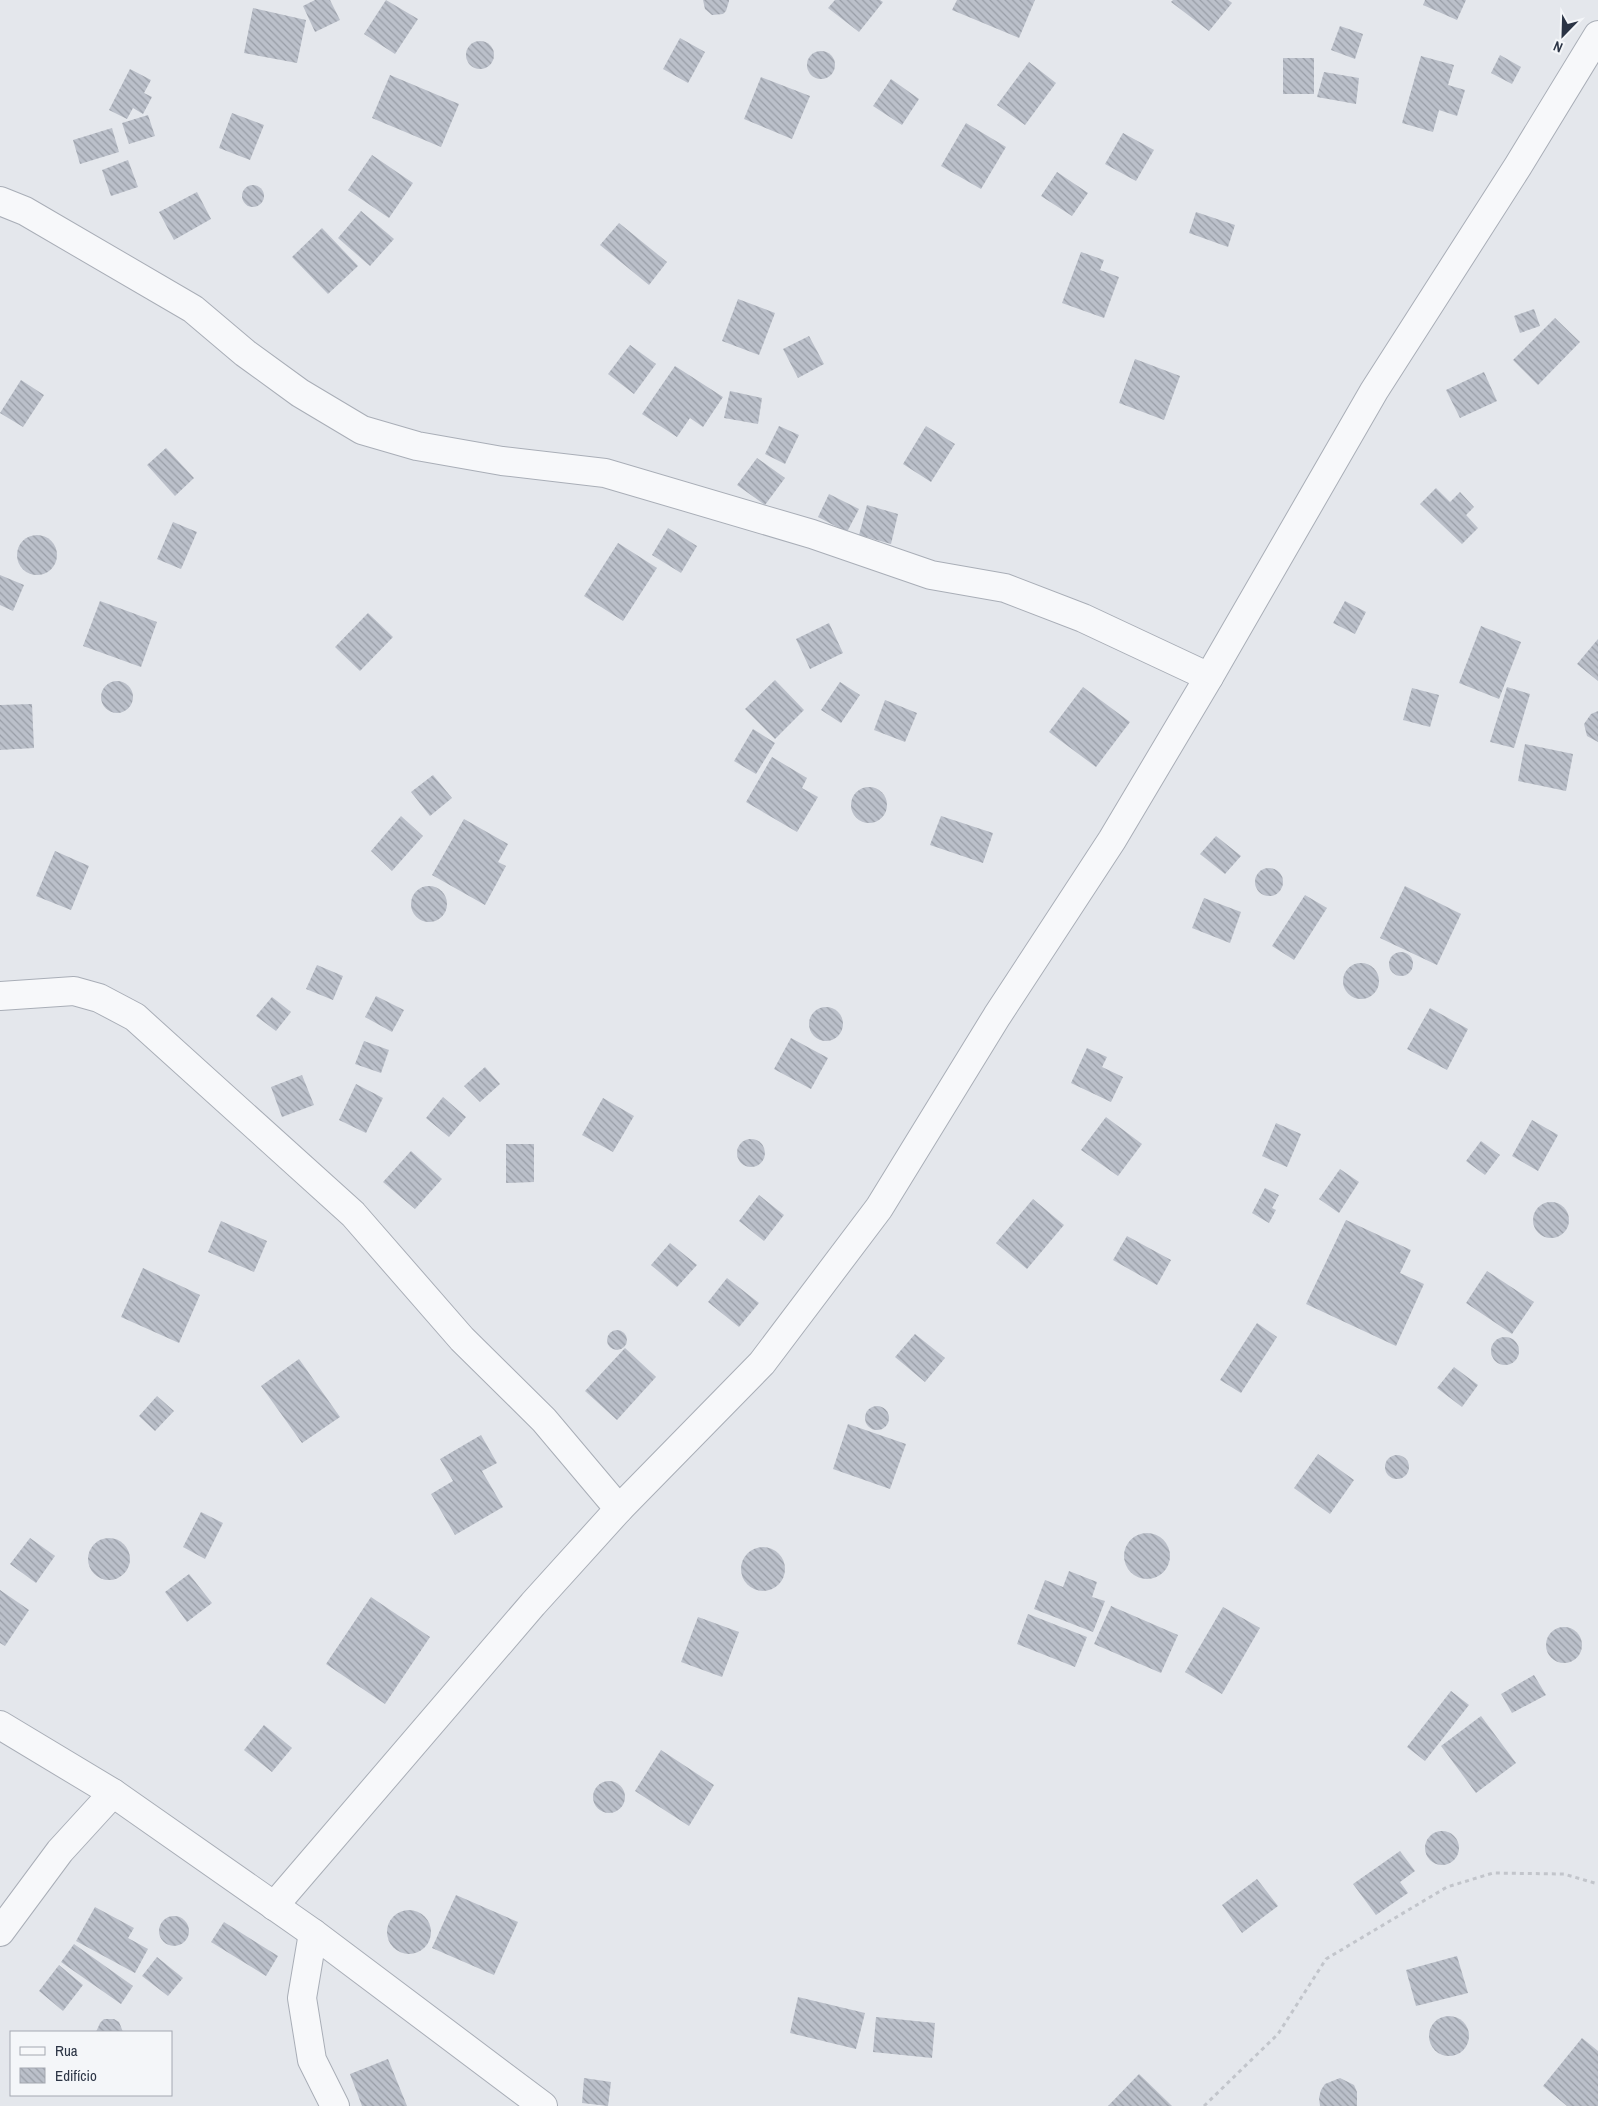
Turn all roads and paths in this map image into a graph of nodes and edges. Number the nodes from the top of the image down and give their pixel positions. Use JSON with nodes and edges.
{"nodes":[{"id":1,"x":1598,"y":35,"type":"edge"},
{"id":2,"x":0,"y":201,"type":"edge"},
{"id":3,"x":1209,"y":677,"type":"junction"},
{"id":4,"x":0,"y":996,"type":"edge"},
{"id":5,"x":619,"y":1509,"type":"junction"},
{"id":6,"x":0,"y":1725,"type":"edge"},
{"id":7,"x":112,"y":1793,"type":"junction"},
{"id":8,"x":1598,"y":1884,"type":"edge"},
{"id":9,"x":274,"y":1906,"type":"junction"},
{"id":10,"x":0,"y":1932,"type":"edge"},
{"id":11,"x":313,"y":1933,"type":"junction"},
{"id":12,"x":335,"y":2106,"type":"edge"},
{"id":13,"x":543,"y":2106,"type":"edge"},
{"id":14,"x":1204,"y":2106,"type":"edge"}],
"edges":[{"from":1,"to":3,"type":"street"},
{"from":2,"to":3,"type":"street"},
{"from":3,"to":5,"type":"street"},
{"from":4,"to":5,"type":"street"},
{"from":5,"to":9,"type":"street"},
{"from":6,"to":7,"type":"street"},
{"from":7,"to":9,"type":"street"},
{"from":7,"to":10,"type":"street"},
{"from":8,"to":14,"type":"path"},
{"from":9,"to":11,"type":"street"},
{"from":11,"to":12,"type":"street"},
{"from":11,"to":13,"type":"street"}]}
